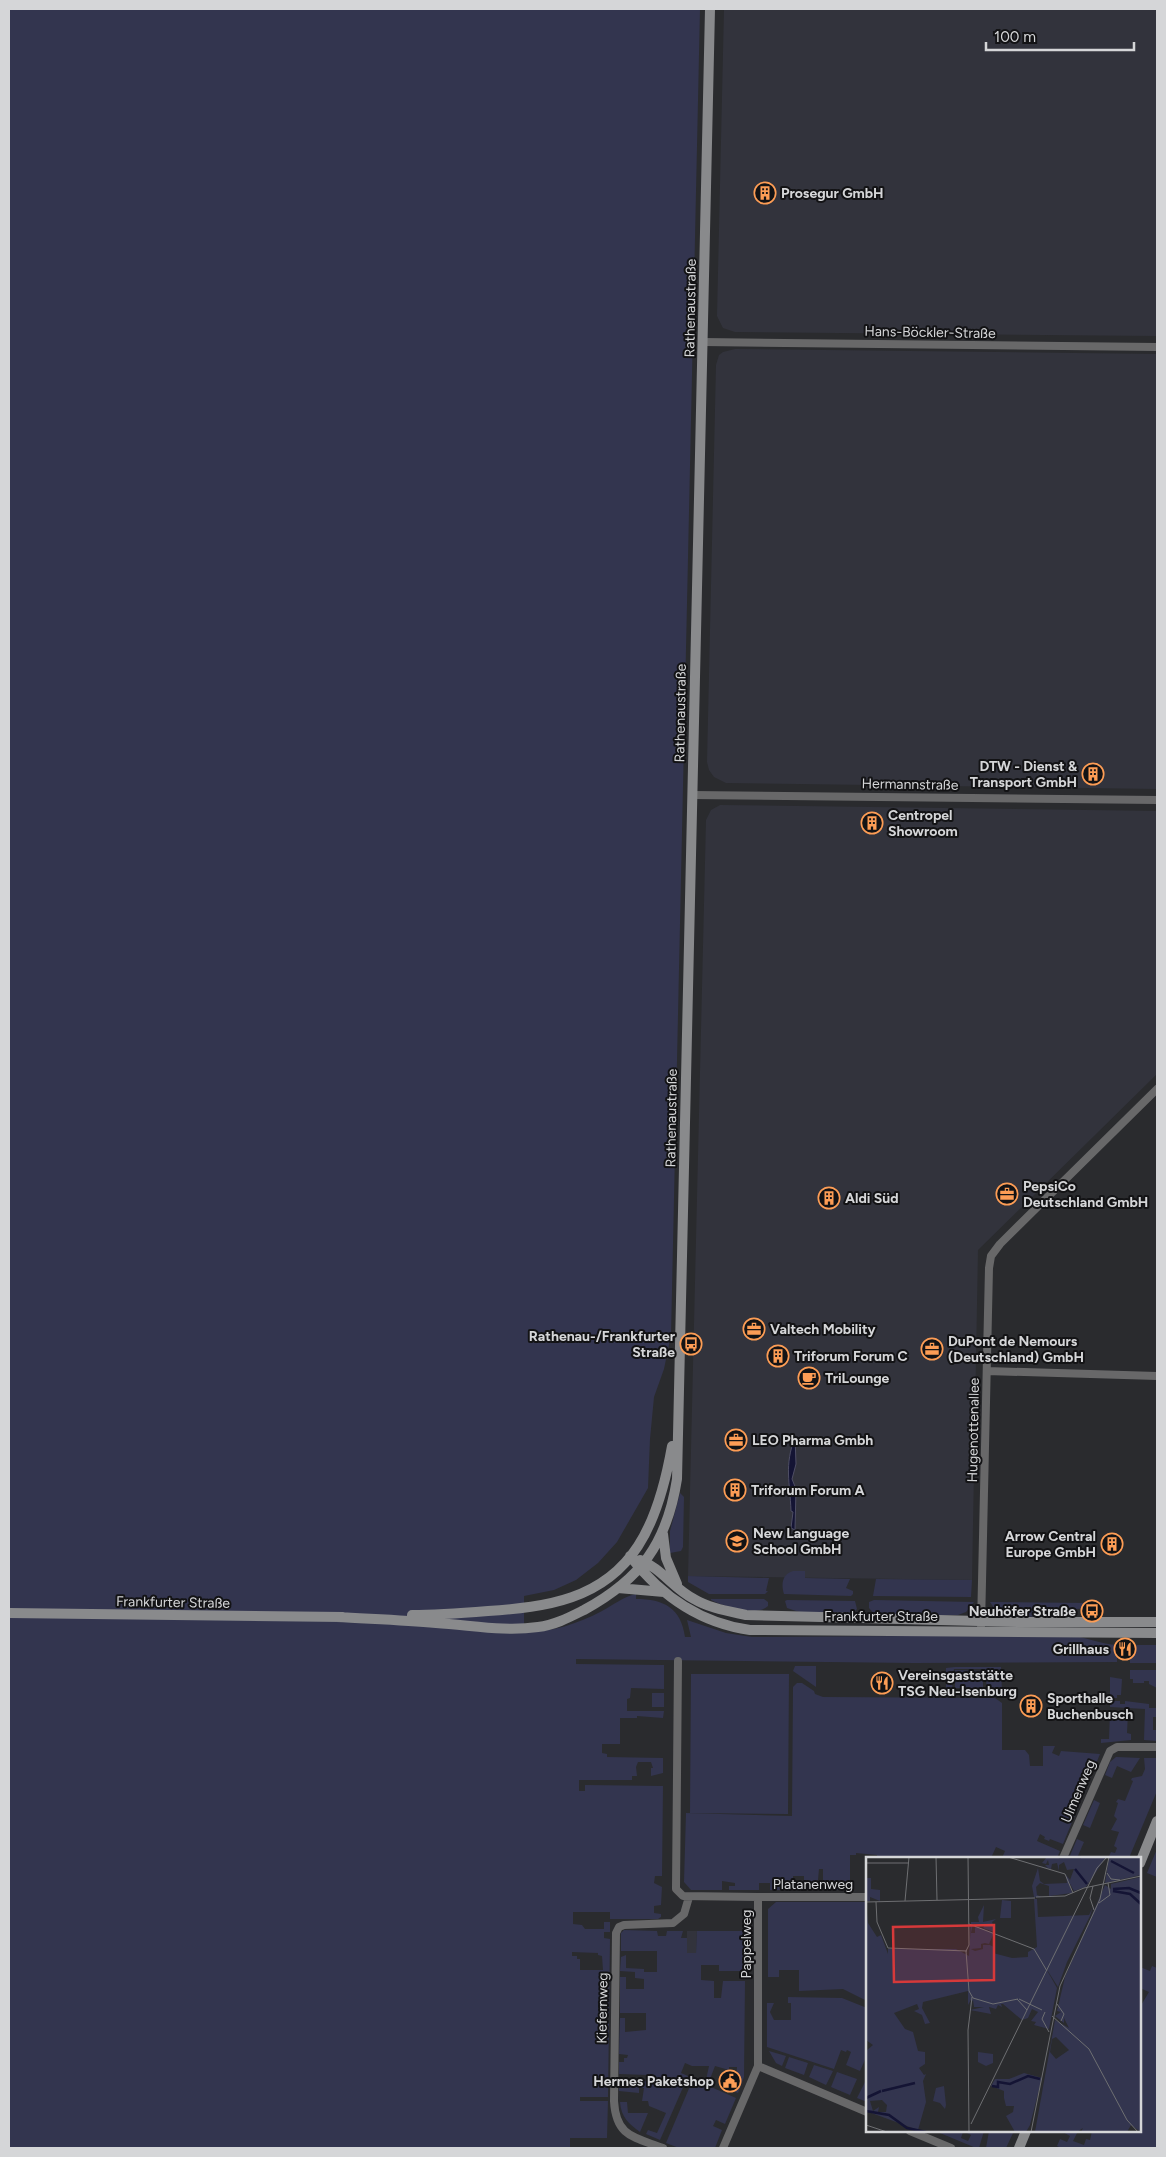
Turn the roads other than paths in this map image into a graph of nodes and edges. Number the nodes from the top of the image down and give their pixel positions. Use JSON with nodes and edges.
{"nodes":[{"id":1,"x":710,"y":9,"type":"edge"},
{"id":2,"x":703,"y":342,"type":"junction"},
{"id":3,"x":1157,"y":347,"type":"edge"},
{"id":4,"x":692,"y":795,"type":"junction"},
{"id":5,"x":1157,"y":800,"type":"edge"},
{"id":6,"x":1157,"y":1091,"type":"edge"},
{"id":7,"x":987,"y":1372,"type":"junction"},
{"id":8,"x":1157,"y":1376,"type":"edge"},
{"id":9,"x":678,"y":1417,"type":"junction"},
{"id":10,"x":663,"y":1533,"type":"junction"},
{"id":11,"x":630,"y":1556,"type":"junction"},
{"id":12,"x":642,"y":1565,"type":"junction"},
{"id":13,"x":618,"y":1588,"type":"junction"},
{"id":14,"x":680,"y":1589,"type":"junction"},
{"id":15,"x":664,"y":1592,"type":"junction"},
{"id":16,"x":9,"y":1613,"type":"edge"},
{"id":17,"x":337,"y":1617,"type":"junction"},
{"id":18,"x":1157,"y":1622,"type":"edge"},
{"id":19,"x":981,"y":1625,"type":"junction"},
{"id":20,"x":1157,"y":1633,"type":"edge"},
{"id":21,"x":678,"y":1661,"type":"dead end"},
{"id":22,"x":1157,"y":1747,"type":"edge"},
{"id":23,"x":1157,"y":1821,"type":"edge"},
{"id":24,"x":1063,"y":1857,"type":"edge"},
{"id":25,"x":1141,"y":1861,"type":"edge"},
{"id":26,"x":690,"y":1897,"type":"junction"},
{"id":27,"x":758,"y":1897,"type":"junction"},
{"id":28,"x":866,"y":1897,"type":"edge"},
{"id":29,"x":758,"y":2066,"type":"junction"},
{"id":30,"x":866,"y":2112,"type":"edge"},
{"id":31,"x":912,"y":2132,"type":"edge"},
{"id":32,"x":1026,"y":2132,"type":"edge"},
{"id":33,"x":664,"y":2148,"type":"edge"},
{"id":34,"x":723,"y":2148,"type":"edge"},
{"id":35,"x":951,"y":2148,"type":"edge"},
{"id":36,"x":1019,"y":2148,"type":"edge"}],
"edges":[{"from":1,"to":2,"type":"main road","name":"Rathenaustraße"},
{"from":2,"to":3,"type":"street","name":"Hans-Böckler-Straße"},
{"from":2,"to":4,"type":"main road","name":"Rathenaustraße"},
{"from":4,"to":5,"type":"street","name":"Hermannstraße"},
{"from":4,"to":9,"type":"main road","name":"Rathenaustraße"},
{"from":6,"to":7,"type":"street","name":"Hugenottenallee"},
{"from":7,"to":8,"type":"street"},
{"from":7,"to":19,"type":"street","name":"Hugenottenallee"},
{"from":9,"to":10,"type":"main road","name":"Rathenaustraße"},
{"from":9,"to":11,"type":"main road","name":"Rathenaustraße"},
{"from":10,"to":12,"type":"main road","name":"Rathenaustraße"},
{"from":10,"to":14,"type":"main road"},
{"from":11,"to":12,"type":"main road","name":"Frankfurter Straße"},
{"from":11,"to":17,"type":"main road","name":"Frankfurter Straße"},
{"from":12,"to":13,"type":"main road","name":"Rathenaustraße"},
{"from":12,"to":14,"type":"main road","name":"Frankfurter Straße"},
{"from":12,"to":15,"type":"main road","name":"Frankfurter Straße"},
{"from":13,"to":15,"type":"main road"},
{"from":13,"to":17,"type":"main road","name":"Frankfurter Straße"},
{"from":14,"to":19,"type":"main road","name":"Frankfurter Straße"},
{"from":15,"to":19,"type":"main road","name":"Frankfurter Straße"},
{"from":16,"to":17,"type":"main road","name":"Frankfurter Straße"},
{"from":18,"to":19,"type":"main road","name":"Frankfurter Straße"},
{"from":19,"to":20,"type":"main road","name":"Frankfurter Straße"},
{"from":21,"to":26,"type":"street"},
{"from":22,"to":24,"type":"street","name":"Ulmenweg"},
{"from":23,"to":25,"type":"main road"},
{"from":26,"to":27,"type":"street","name":"Pappelweg"},
{"from":26,"to":33,"type":"street","name":"Kiefernweg"},
{"from":27,"to":28,"type":"street","name":"Platanenweg"},
{"from":27,"to":29,"type":"street","name":"Pappelweg"},
{"from":29,"to":30,"type":"street"},
{"from":29,"to":34,"type":"street"},
{"from":31,"to":35,"type":"street"},
{"from":32,"to":36,"type":"main road"}]}
